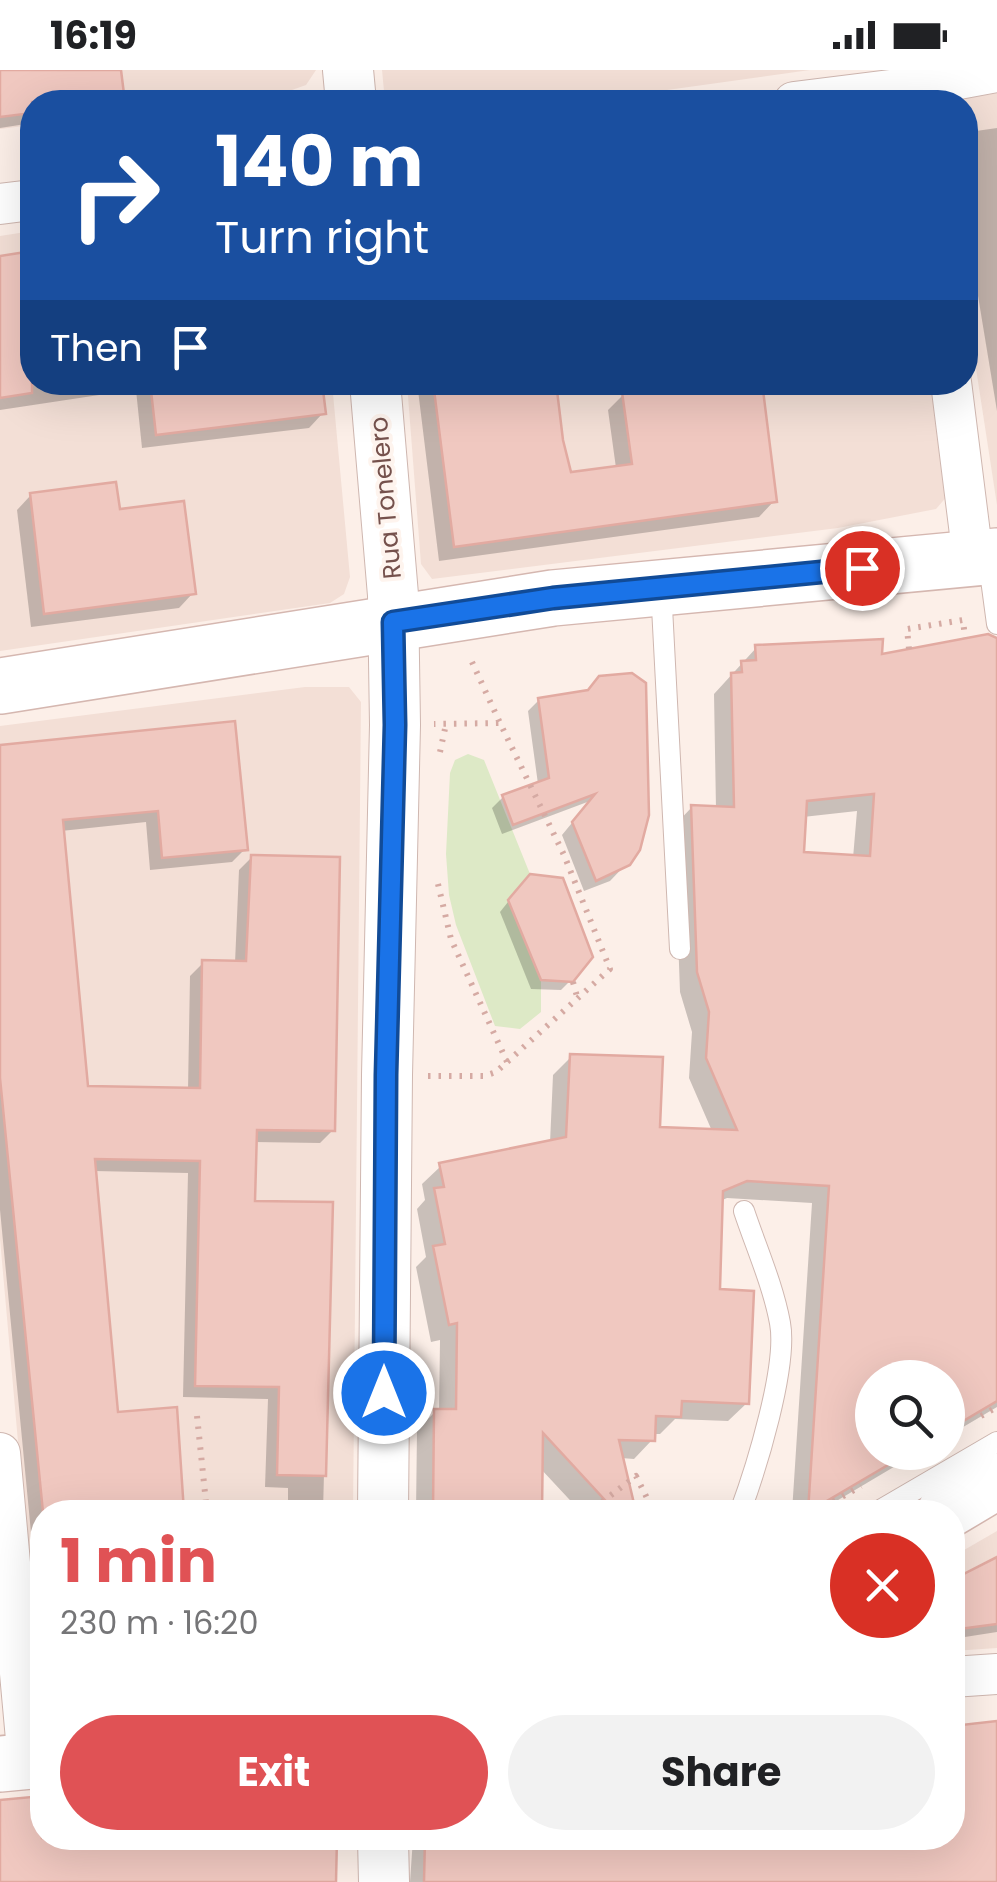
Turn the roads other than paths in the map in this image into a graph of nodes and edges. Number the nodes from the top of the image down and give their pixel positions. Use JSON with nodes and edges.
{"nodes":[{"id":1,"x":997,"y":72,"type":"edge"},
{"id":2,"x":934,"y":90,"type":"edge"},
{"id":3,"x":376,"y":395,"type":"edge"},
{"id":4,"x":954,"y":395,"type":"edge"},
{"id":5,"x":986,"y":557,"type":"edge"},
{"id":6,"x":661,"y":586,"type":"junction"},
{"id":7,"x":393,"y":622,"type":"junction"},
{"id":8,"x":997,"y":624,"type":"edge"},
{"id":9,"x":0,"y":686,"type":"edge"},
{"id":10,"x":680,"y":949,"type":"dead end"},
{"id":11,"x":744,"y":1211,"type":"dead end"},
{"id":12,"x":997,"y":1442,"type":"edge"},
{"id":13,"x":0,"y":1453,"type":"edge"},
{"id":14,"x":997,"y":1482,"type":"edge"},
{"id":15,"x":383,"y":1500,"type":"edge"},
{"id":16,"x":744,"y":1500,"type":"edge"},
{"id":17,"x":898,"y":1500,"type":"edge"},
{"id":18,"x":965,"y":1501,"type":"edge"},
{"id":19,"x":997,"y":1674,"type":"edge"},
{"id":20,"x":965,"y":1676,"type":"edge"},
{"id":21,"x":23,"y":1762,"type":"edge"},
{"id":22,"x":383,"y":1850,"type":"edge"},
{"id":23,"x":384,"y":1882,"type":"edge"}],
"edges":[{"from":1,"to":2,"type":"street"},
{"from":3,"to":7,"type":"street","name":"Rua Tonelero"},
{"from":4,"to":5,"type":"street"},
{"from":5,"to":6,"type":"main road"},
{"from":5,"to":8,"type":"lane"},
{"from":6,"to":7,"type":"main road"},
{"from":6,"to":10,"type":"lane"},
{"from":7,"to":9,"type":"main road"},
{"from":7,"to":15,"type":"street","name":"Rua Tonelero"},
{"from":11,"to":16,"type":"lane"},
{"from":12,"to":17,"type":"lane"},
{"from":13,"to":21,"type":"street"},
{"from":14,"to":18,"type":"main road"},
{"from":19,"to":20,"type":"street"},
{"from":22,"to":23,"type":"street"}]}
